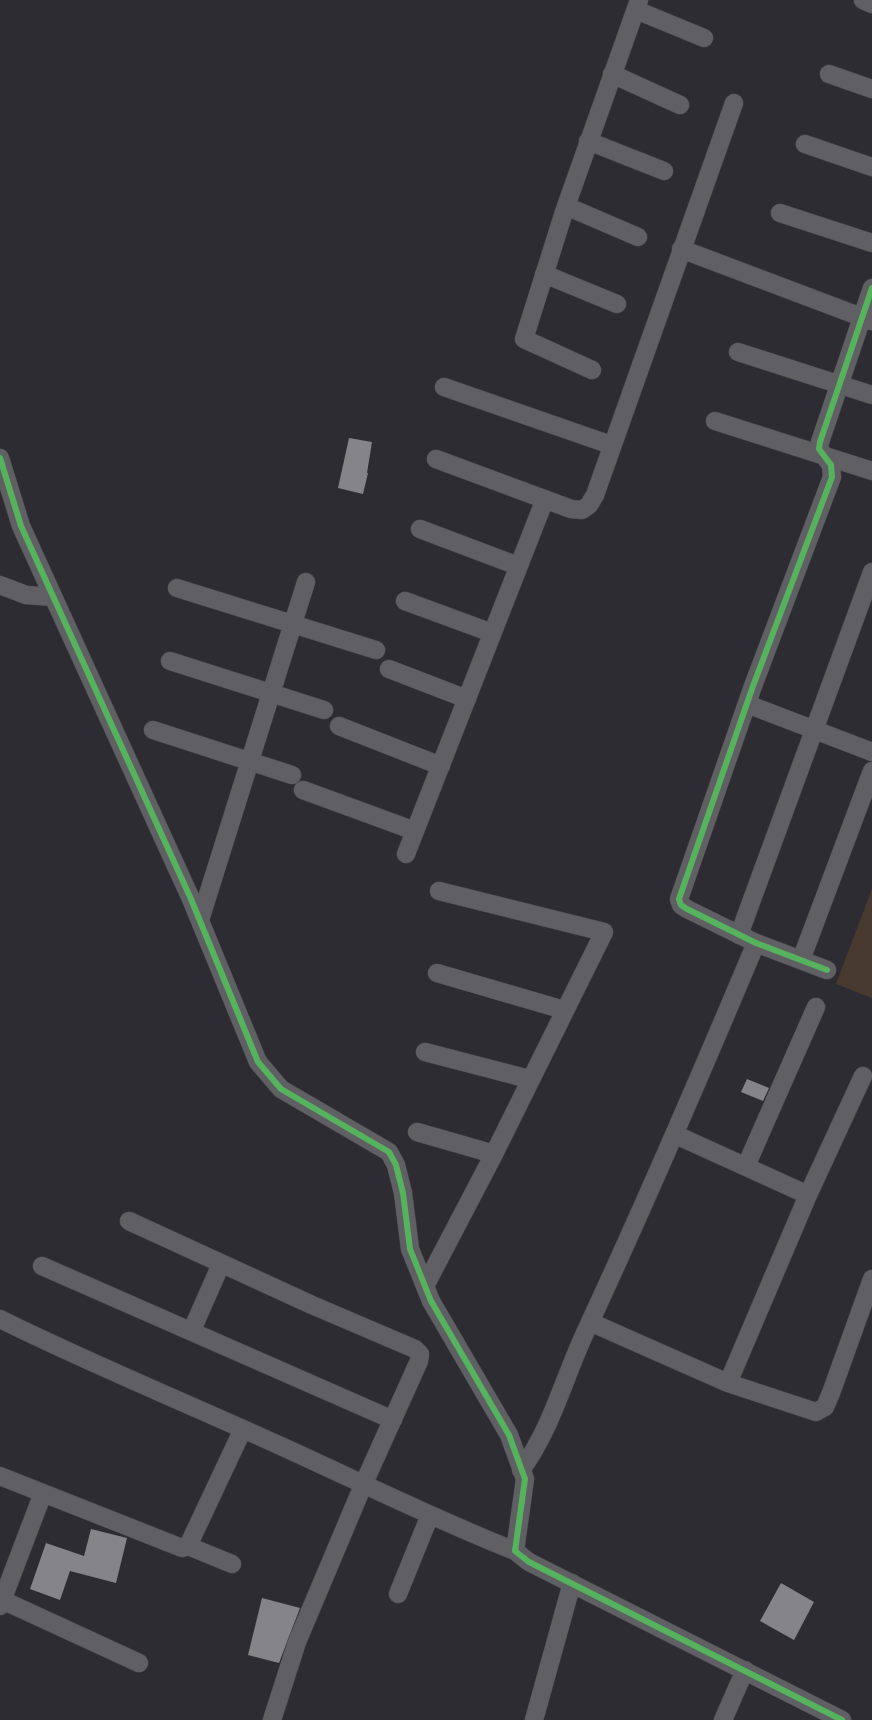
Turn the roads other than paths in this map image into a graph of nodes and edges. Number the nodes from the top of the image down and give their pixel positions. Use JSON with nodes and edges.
{"nodes":[{"id":1,"x":863,"y":0,"type":"edge"},
{"id":2,"x":872,"y":4,"type":"edge"},
{"id":3,"x":638,"y":5,"type":"edge"},
{"id":4,"x":704,"y":38,"type":"dead end"},
{"id":5,"x":612,"y":74,"type":"junction"},
{"id":6,"x":828,"y":74,"type":"dead end"},
{"id":7,"x":872,"y":88,"type":"edge"},
{"id":8,"x":734,"y":104,"type":"dead end"},
{"id":9,"x":680,"y":105,"type":"dead end"},
{"id":10,"x":588,"y":141,"type":"junction"},
{"id":11,"x":805,"y":144,"type":"dead end"},
{"id":12,"x":872,"y":167,"type":"edge"},
{"id":13,"x":664,"y":171,"type":"dead end"},
{"id":14,"x":566,"y":206,"type":"junction"},
{"id":15,"x":780,"y":213,"type":"dead end"},
{"id":16,"x":638,"y":237,"type":"dead end"},
{"id":17,"x":872,"y":243,"type":"edge"},
{"id":18,"x":681,"y":249,"type":"junction"},
{"id":19,"x":544,"y":274,"type":"junction"},
{"id":20,"x":872,"y":288,"type":"edge"},
{"id":21,"x":617,"y":304,"type":"dead end"},
{"id":22,"x":867,"y":319,"type":"edge"},
{"id":23,"x":738,"y":352,"type":"dead end"},
{"id":24,"x":592,"y":370,"type":"dead end"},
{"id":25,"x":839,"y":385,"type":"junction"},
{"id":26,"x":444,"y":387,"type":"dead end"},
{"id":27,"x":872,"y":395,"type":"edge"},
{"id":28,"x":715,"y":421,"type":"dead end"},
{"id":29,"x":611,"y":445,"type":"junction"},
{"id":30,"x":822,"y":454,"type":"junction"},
{"id":31,"x":0,"y":458,"type":"edge"},
{"id":32,"x":436,"y":459,"type":"dead end"},
{"id":33,"x":872,"y":471,"type":"edge"},
{"id":34,"x":545,"y":499,"type":"junction"},
{"id":35,"x":420,"y":529,"type":"dead end"},
{"id":36,"x":518,"y":566,"type":"junction"},
{"id":37,"x":872,"y":572,"type":"edge"},
{"id":38,"x":306,"y":582,"type":"dead end"},
{"id":39,"x":0,"y":585,"type":"edge"},
{"id":40,"x":178,"y":588,"type":"dead end"},
{"id":41,"x":53,"y":597,"type":"junction"},
{"id":42,"x":405,"y":601,"type":"dead end"},
{"id":43,"x":292,"y":624,"type":"junction"},
{"id":44,"x":492,"y":633,"type":"junction"},
{"id":45,"x":376,"y":650,"type":"dead end"},
{"id":46,"x":170,"y":661,"type":"dead end"},
{"id":47,"x":389,"y":669,"type":"dead end"},
{"id":48,"x":270,"y":694,"type":"junction"},
{"id":49,"x":466,"y":699,"type":"junction"},
{"id":50,"x":747,"y":704,"type":"junction"},
{"id":51,"x":324,"y":710,"type":"dead end"},
{"id":52,"x":339,"y":726,"type":"dead end"},
{"id":53,"x":153,"y":730,"type":"dead end"},
{"id":54,"x":814,"y":730,"type":"junction"},
{"id":55,"x":872,"y":752,"type":"edge"},
{"id":56,"x":249,"y":761,"type":"junction"},
{"id":57,"x":440,"y":766,"type":"junction"},
{"id":58,"x":872,"y":771,"type":"edge"},
{"id":59,"x":292,"y":774,"type":"dead end"},
{"id":60,"x":303,"y":790,"type":"dead end"},
{"id":61,"x":415,"y":832,"type":"junction"},
{"id":62,"x":406,"y":854,"type":"dead end"},
{"id":63,"x":439,"y":891,"type":"dead end"},
{"id":64,"x":200,"y":920,"type":"junction"},
{"id":65,"x":739,"y":935,"type":"junction"},
{"id":66,"x":756,"y":943,"type":"junction"},
{"id":67,"x":801,"y":960,"type":"junction"},
{"id":68,"x":827,"y":970,"type":"dead end"},
{"id":69,"x":437,"y":973,"type":"dead end"},
{"id":70,"x":816,"y":1007,"type":"dead end"},
{"id":71,"x":564,"y":1010,"type":"junction"},
{"id":72,"x":425,"y":1052,"type":"dead end"},
{"id":73,"x":863,"y":1076,"type":"dead end"},
{"id":74,"x":529,"y":1078,"type":"junction"},
{"id":75,"x":417,"y":1132,"type":"dead end"},
{"id":76,"x":676,"y":1134,"type":"junction"},
{"id":77,"x":494,"y":1154,"type":"junction"},
{"id":78,"x":746,"y":1166,"type":"junction"},
{"id":79,"x":808,"y":1195,"type":"junction"},
{"id":80,"x":129,"y":1221,"type":"dead end"},
{"id":81,"x":221,"y":1264,"type":"junction"},
{"id":82,"x":42,"y":1266,"type":"dead end"},
{"id":83,"x":872,"y":1280,"type":"edge"},
{"id":84,"x":425,"y":1286,"type":"junction"},
{"id":85,"x":0,"y":1319,"type":"edge"},
{"id":86,"x":590,"y":1322,"type":"junction"},
{"id":87,"x":192,"y":1330,"type":"junction"},
{"id":88,"x":728,"y":1382,"type":"junction"},
{"id":89,"x":393,"y":1420,"type":"junction"},
{"id":90,"x":243,"y":1429,"type":"junction"},
{"id":91,"x":521,"y":1470,"type":"junction"},
{"id":92,"x":0,"y":1476,"type":"edge"},
{"id":93,"x":364,"y":1483,"type":"junction"},
{"id":94,"x":43,"y":1493,"type":"junction"},
{"id":95,"x":430,"y":1515,"type":"junction"},
{"id":96,"x":188,"y":1546,"type":"junction"},
{"id":97,"x":515,"y":1551,"type":"junction"},
{"id":98,"x":232,"y":1564,"type":"dead end"},
{"id":99,"x":572,"y":1584,"type":"junction"},
{"id":100,"x":398,"y":1594,"type":"dead end"},
{"id":101,"x":1,"y":1603,"type":"edge"},
{"id":102,"x":139,"y":1663,"type":"dead end"},
{"id":103,"x":745,"y":1670,"type":"junction"},
{"id":104,"x":272,"y":1720,"type":"edge"},
{"id":105,"x":534,"y":1720,"type":"edge"},
{"id":106,"x":723,"y":1720,"type":"edge"},
{"id":107,"x":842,"y":1720,"type":"edge"}],
"edges":[{"from":1,"to":2,"type":"street"},
{"from":3,"to":4,"type":"street"},
{"from":3,"to":5,"type":"street"},
{"from":5,"to":9,"type":"street"},
{"from":5,"to":10,"type":"street"},
{"from":6,"to":7,"type":"street"},
{"from":8,"to":18,"type":"street"},
{"from":10,"to":13,"type":"street"},
{"from":10,"to":14,"type":"street"},
{"from":11,"to":12,"type":"street"},
{"from":14,"to":16,"type":"street"},
{"from":14,"to":19,"type":"street"},
{"from":15,"to":17,"type":"street"},
{"from":18,"to":22,"type":"street"},
{"from":18,"to":29,"type":"street"},
{"from":19,"to":21,"type":"street"},
{"from":19,"to":24,"type":"street"},
{"from":20,"to":22,"type":"street"},
{"from":22,"to":25,"type":"street"},
{"from":23,"to":25,"type":"street"},
{"from":25,"to":27,"type":"street"},
{"from":25,"to":30,"type":"street"},
{"from":26,"to":29,"type":"street"},
{"from":28,"to":30,"type":"street"},
{"from":29,"to":34,"type":"street"},
{"from":30,"to":33,"type":"street"},
{"from":30,"to":50,"type":"street"},
{"from":31,"to":41,"type":"street"},
{"from":32,"to":34,"type":"street"},
{"from":34,"to":36,"type":"street"},
{"from":35,"to":36,"type":"street"},
{"from":36,"to":44,"type":"street"},
{"from":37,"to":54,"type":"street"},
{"from":38,"to":43,"type":"street"},
{"from":39,"to":41,"type":"street"},
{"from":40,"to":43,"type":"street"},
{"from":41,"to":64,"type":"street"},
{"from":42,"to":44,"type":"street"},
{"from":43,"to":45,"type":"street"},
{"from":43,"to":48,"type":"street"},
{"from":44,"to":49,"type":"street"},
{"from":46,"to":48,"type":"street"},
{"from":47,"to":49,"type":"street"},
{"from":48,"to":51,"type":"street"},
{"from":48,"to":56,"type":"street"},
{"from":49,"to":57,"type":"street"},
{"from":50,"to":54,"type":"street"},
{"from":50,"to":65,"type":"street"},
{"from":52,"to":57,"type":"street"},
{"from":53,"to":56,"type":"street"},
{"from":54,"to":55,"type":"street"},
{"from":54,"to":65,"type":"street"},
{"from":56,"to":59,"type":"street"},
{"from":56,"to":64,"type":"street"},
{"from":57,"to":61,"type":"street"},
{"from":58,"to":67,"type":"street"},
{"from":60,"to":61,"type":"street"},
{"from":61,"to":62,"type":"street"},
{"from":63,"to":71,"type":"street"},
{"from":64,"to":84,"type":"street"},
{"from":65,"to":66,"type":"street"},
{"from":66,"to":67,"type":"street"},
{"from":66,"to":76,"type":"street"},
{"from":67,"to":68,"type":"street"},
{"from":69,"to":71,"type":"street"},
{"from":70,"to":78,"type":"street"},
{"from":71,"to":74,"type":"street"},
{"from":72,"to":74,"type":"street"},
{"from":73,"to":79,"type":"street"},
{"from":74,"to":77,"type":"street"},
{"from":75,"to":77,"type":"street"},
{"from":76,"to":78,"type":"street"},
{"from":76,"to":86,"type":"street"},
{"from":77,"to":84,"type":"street"},
{"from":78,"to":79,"type":"street"},
{"from":79,"to":88,"type":"street"},
{"from":80,"to":81,"type":"street"},
{"from":81,"to":87,"type":"street"},
{"from":81,"to":89,"type":"street"},
{"from":82,"to":87,"type":"street"},
{"from":83,"to":88,"type":"street"},
{"from":84,"to":91,"type":"street"},
{"from":85,"to":90,"type":"street"},
{"from":86,"to":88,"type":"street"},
{"from":86,"to":91,"type":"street"},
{"from":87,"to":89,"type":"street"},
{"from":89,"to":93,"type":"street"},
{"from":90,"to":93,"type":"street"},
{"from":90,"to":96,"type":"street"},
{"from":91,"to":97,"type":"street"},
{"from":92,"to":94,"type":"street"},
{"from":93,"to":95,"type":"street"},
{"from":93,"to":104,"type":"street"},
{"from":94,"to":96,"type":"street"},
{"from":94,"to":101,"type":"street"},
{"from":95,"to":97,"type":"street"},
{"from":95,"to":100,"type":"street"},
{"from":96,"to":98,"type":"street"},
{"from":97,"to":99,"type":"street"},
{"from":99,"to":103,"type":"street"},
{"from":99,"to":105,"type":"street"},
{"from":101,"to":102,"type":"street"},
{"from":103,"to":106,"type":"street"},
{"from":103,"to":107,"type":"street"}]}
